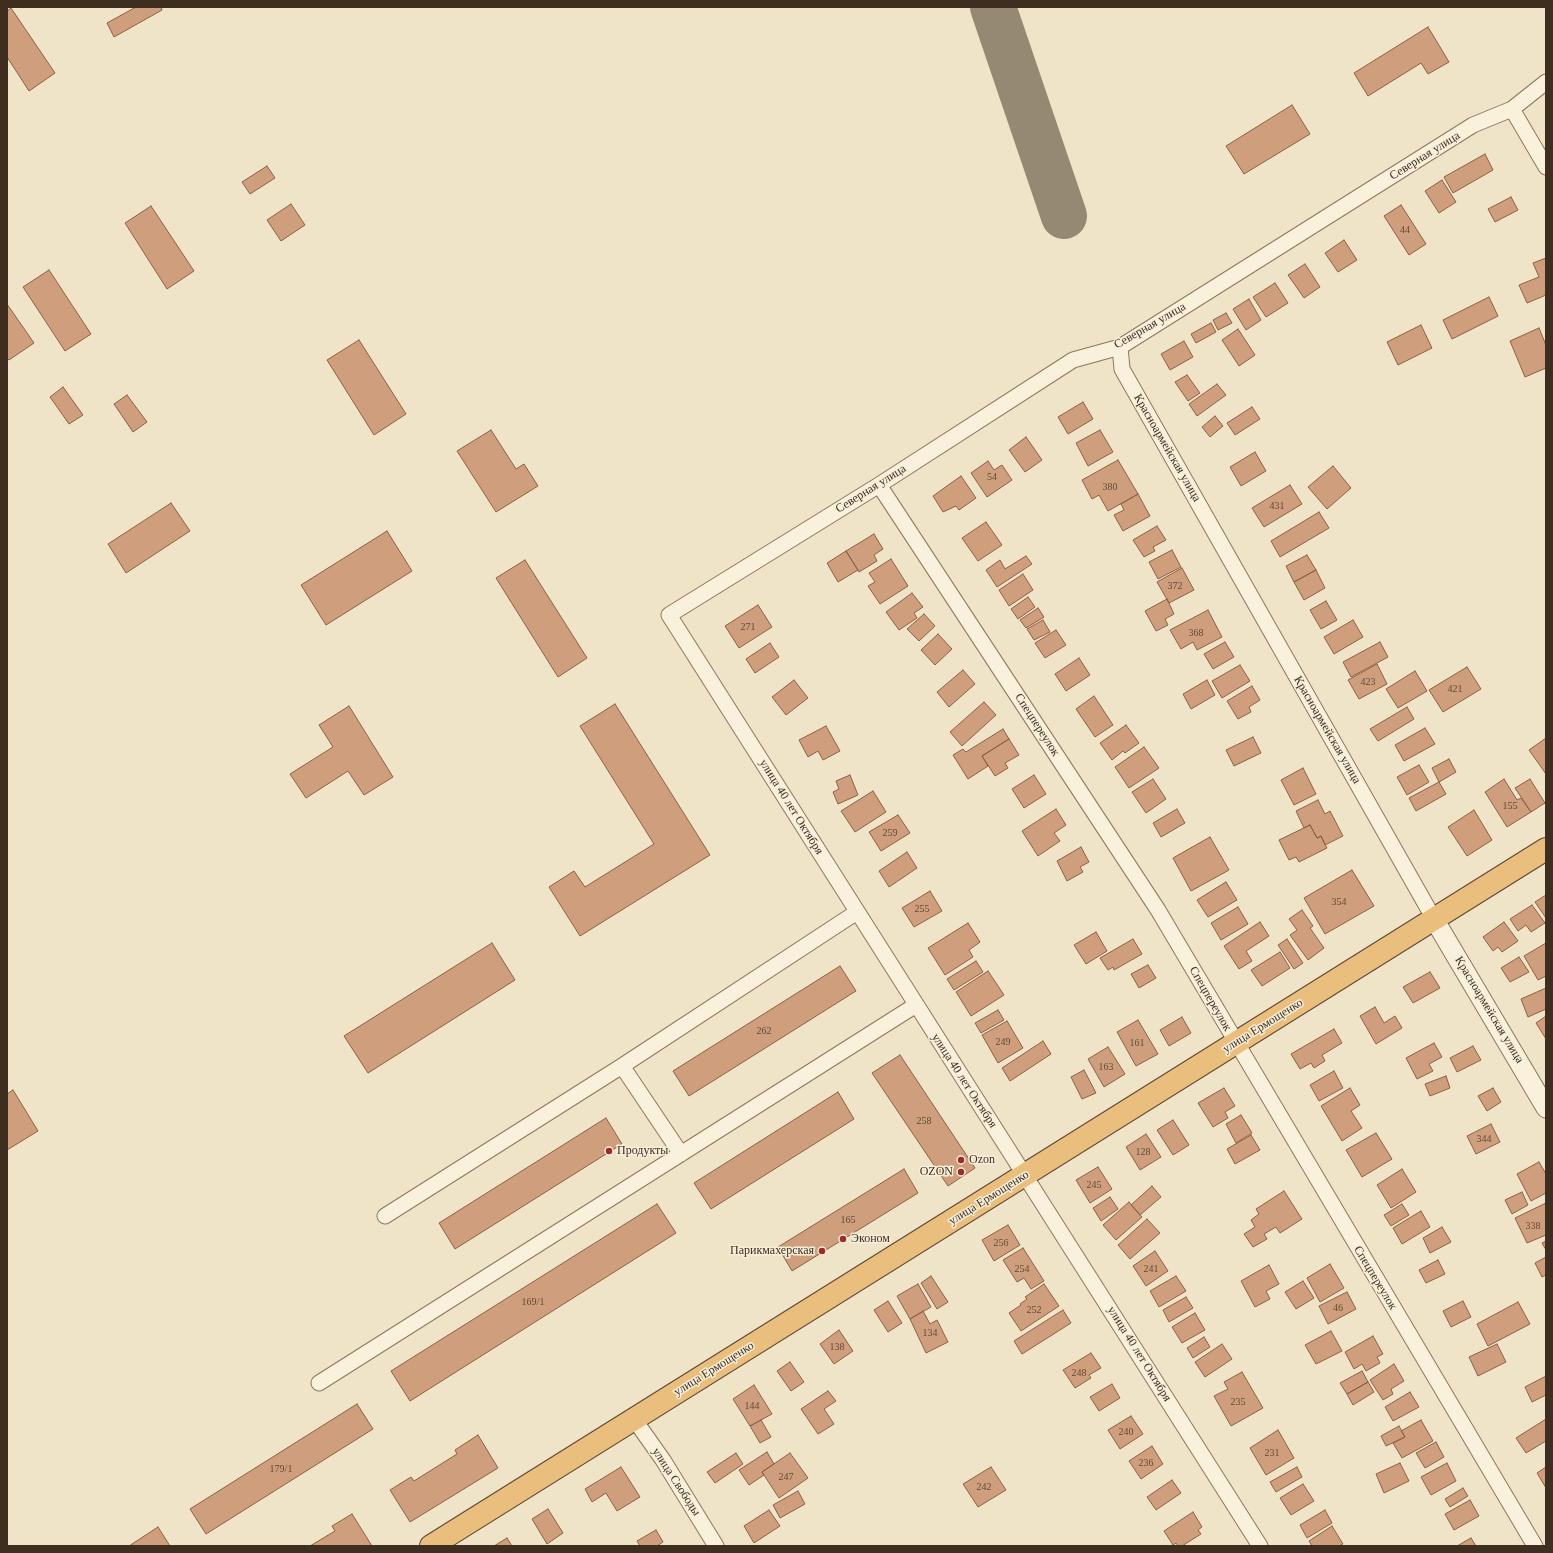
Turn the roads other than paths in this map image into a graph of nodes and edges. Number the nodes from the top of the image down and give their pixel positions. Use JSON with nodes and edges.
{"nodes":[{"id":1,"x":1546,"y":82,"type":"edge"},
{"id":2,"x":1512,"y":109,"type":"junction"},
{"id":3,"x":1546,"y":167,"type":"edge"},
{"id":4,"x":1120,"y":347,"type":"junction"},
{"id":5,"x":879,"y":484,"type":"junction"},
{"id":6,"x":669,"y":615,"type":"joint"},
{"id":7,"x":1546,"y":849,"type":"edge"},
{"id":8,"x":857,"y":912,"type":"junction"},
{"id":9,"x":1434,"y":919,"type":"junction"},
{"id":10,"x":916,"y":1005,"type":"junction"},
{"id":11,"x":1236,"y":1043,"type":"junction"},
{"id":12,"x":622,"y":1066,"type":"junction"},
{"id":13,"x":1546,"y":1108,"type":"edge"},
{"id":14,"x":681,"y":1154,"type":"junction"},
{"id":15,"x":1025,"y":1175,"type":"junction"},
{"id":16,"x":385,"y":1216,"type":"dead end"},
{"id":17,"x":319,"y":1383,"type":"dead end"},
{"id":18,"x":634,"y":1419,"type":"junction"},
{"id":19,"x":431,"y":1546,"type":"edge"},
{"id":20,"x":716,"y":1546,"type":"edge"},
{"id":21,"x":1260,"y":1546,"type":"edge"},
{"id":22,"x":1535,"y":1546,"type":"edge"}],
"edges":[{"from":1,"to":2,"type":"street","name":"Северная улица"},
{"from":2,"to":3,"type":"street"},
{"from":2,"to":4,"type":"street","name":"Северная улица"},
{"from":4,"to":5,"type":"street","name":"Северная улица"},
{"from":4,"to":9,"type":"street","name":"Красноармейская улица"},
{"from":5,"to":6,"type":"street","name":"Северная улица"},
{"from":5,"to":11,"type":"street","name":"Спецпереулок"},
{"from":6,"to":8,"type":"street","name":"улица 40 лет Октября"},
{"from":7,"to":9,"type":"highway","name":"улица Ермощенко"},
{"from":8,"to":10,"type":"street","name":"улица 40 лет Октября"},
{"from":8,"to":12,"type":"street"},
{"from":9,"to":11,"type":"highway","name":"улица Ермощенко"},
{"from":9,"to":13,"type":"street","name":"Красноармейская улица"},
{"from":10,"to":14,"type":"street"},
{"from":10,"to":15,"type":"street","name":"улица 40 лет Октября"},
{"from":11,"to":15,"type":"highway","name":"улица Ермощенко"},
{"from":11,"to":22,"type":"street","name":"Спецпереулок"},
{"from":12,"to":14,"type":"street"},
{"from":12,"to":16,"type":"street"},
{"from":14,"to":17,"type":"street"},
{"from":15,"to":18,"type":"highway","name":"улица Ермощенко"},
{"from":15,"to":21,"type":"street","name":"улица 40 лет Октября"},
{"from":18,"to":19,"type":"highway","name":"улица Ермощенко"},
{"from":18,"to":20,"type":"street","name":"улица Свободы"}]}
